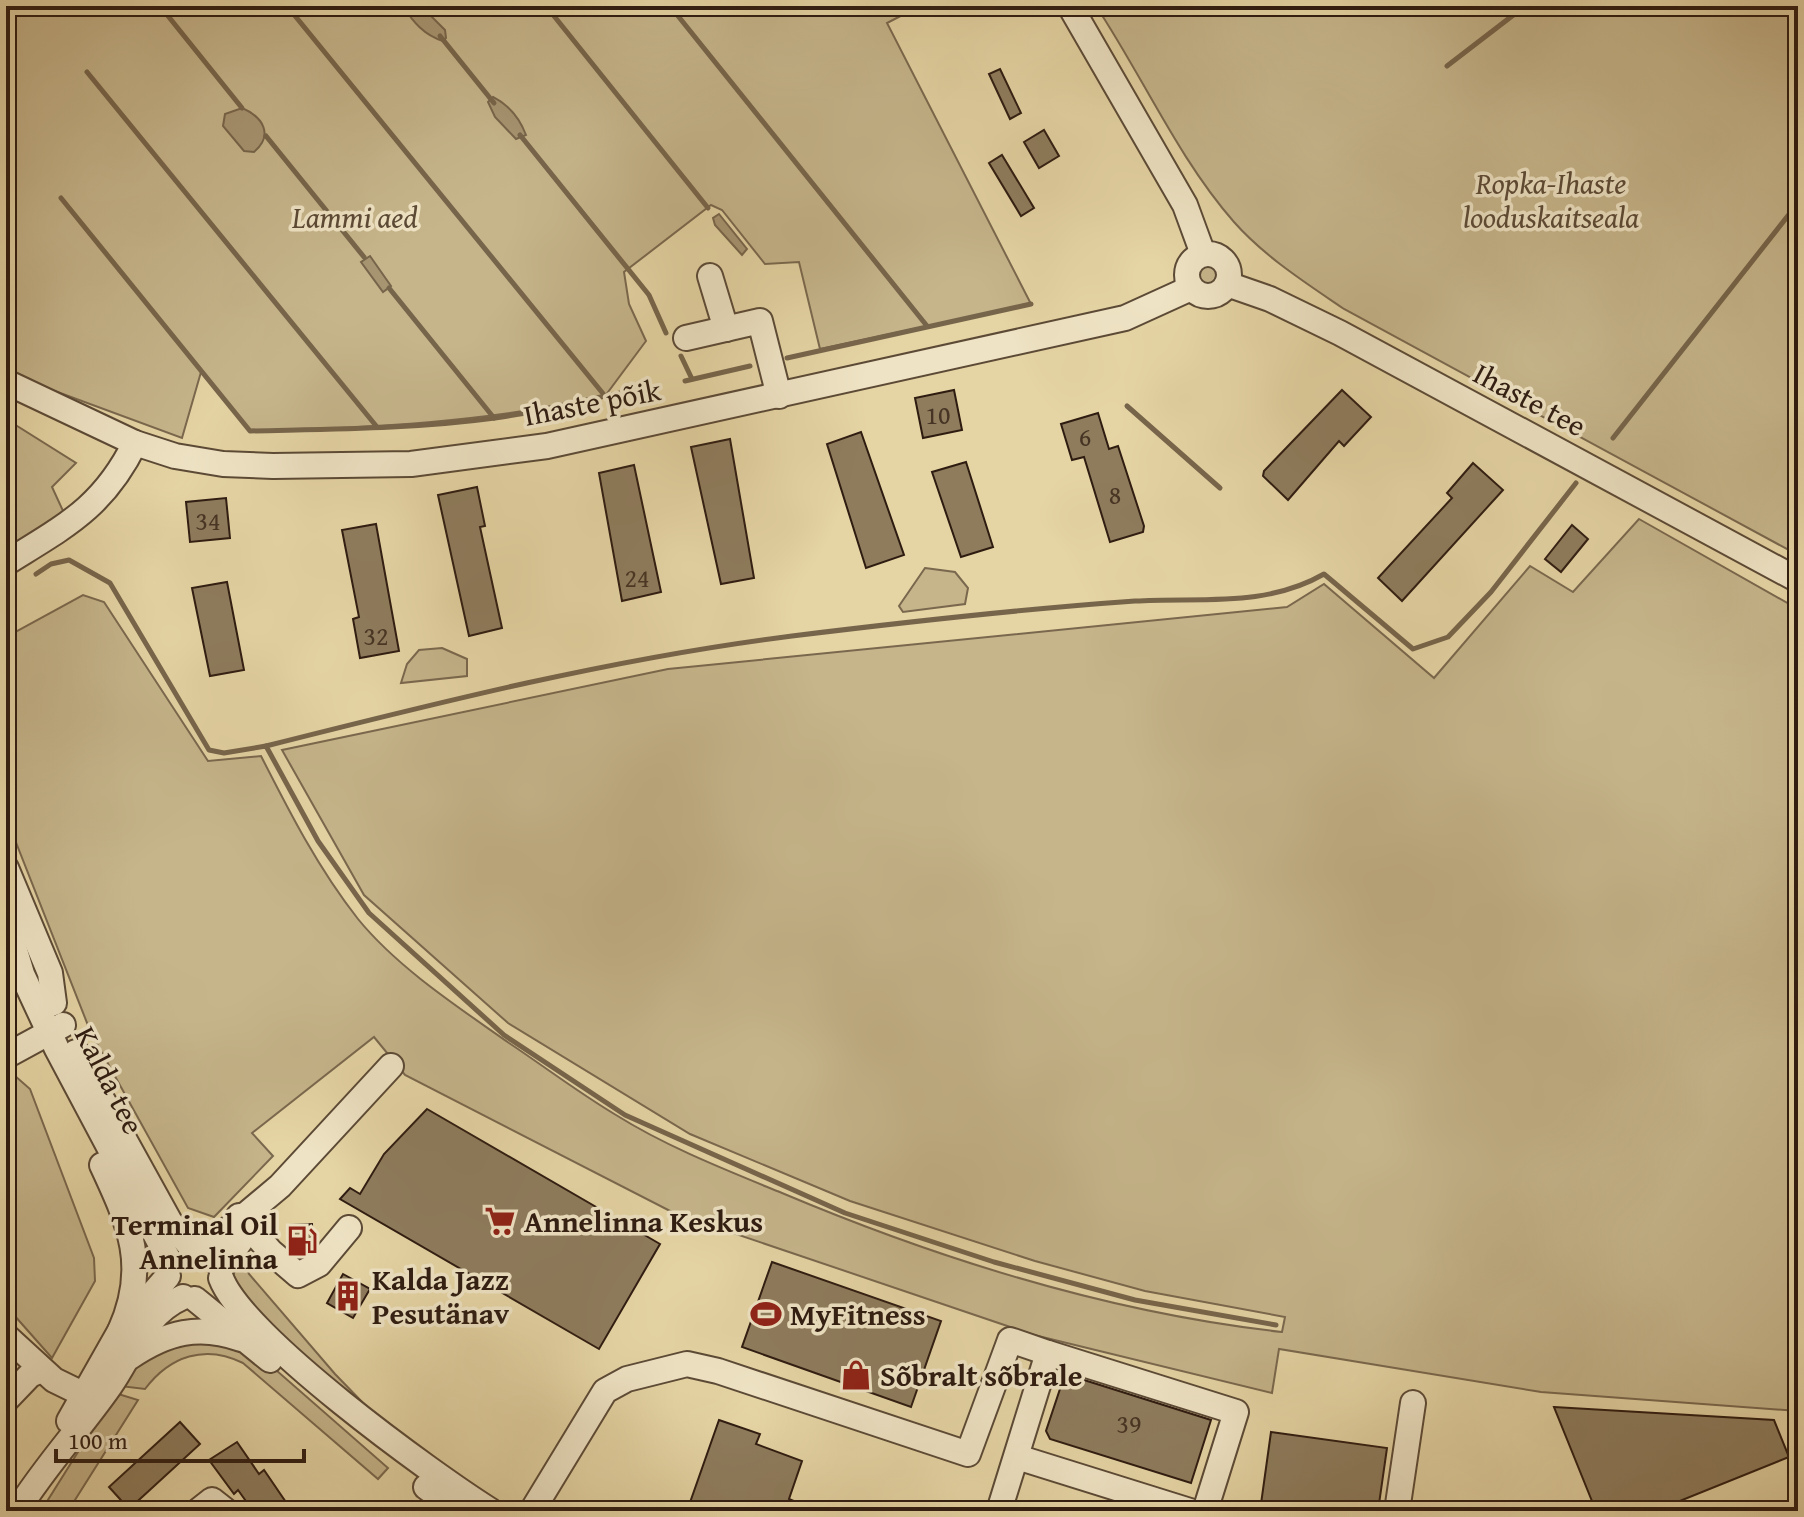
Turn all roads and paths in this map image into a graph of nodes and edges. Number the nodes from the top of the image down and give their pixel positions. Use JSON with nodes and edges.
{"nodes":[{"id":1,"x":1070,"y":6,"type":"edge"},
{"id":2,"x":1203,"y":254,"type":"junction"},
{"id":3,"x":710,"y":276,"type":"dead end"},
{"id":4,"x":1227,"y":284,"type":"junction"},
{"id":5,"x":1191,"y":288,"type":"junction"},
{"id":6,"x":726,"y":329,"type":"junction"},
{"id":7,"x":686,"y":338,"type":"dead end"},
{"id":8,"x":6,"y":382,"type":"edge"},
{"id":9,"x":779,"y":396,"type":"junction"},
{"id":10,"x":135,"y":443,"type":"junction"},
{"id":11,"x":6,"y":563,"type":"edge"},
{"id":12,"x":1798,"y":580,"type":"edge"},
{"id":13,"x":6,"y":868,"type":"edge"},
{"id":14,"x":6,"y":921,"type":"edge"},
{"id":15,"x":52,"y":1024,"type":"junction"},
{"id":16,"x":6,"y":1056,"type":"edge"},
{"id":17,"x":391,"y":1066,"type":"dead end"},
{"id":18,"x":89,"y":1114,"type":"junction"},
{"id":19,"x":244,"y":1223,"type":"junction"},
{"id":20,"x":349,"y":1228,"type":"dead end"},
{"id":21,"x":198,"y":1247,"type":"junction"},
{"id":22,"x":169,"y":1269,"type":"junction"},
{"id":23,"x":221,"y":1273,"type":"junction"},
{"id":24,"x":189,"y":1298,"type":"junction"},
{"id":25,"x":120,"y":1331,"type":"junction"},
{"id":26,"x":6,"y":1336,"type":"edge"},
{"id":27,"x":248,"y":1341,"type":"junction"},
{"id":28,"x":1048,"y":1353,"type":"junction"},
{"id":29,"x":125,"y":1360,"type":"junction"},
{"id":30,"x":41,"y":1370,"type":"junction"},
{"id":31,"x":90,"y":1397,"type":"junction"},
{"id":32,"x":6,"y":1400,"type":"edge"},
{"id":33,"x":1413,"y":1403,"type":"dead end"},
{"id":34,"x":1017,"y":1457,"type":"junction"},
{"id":35,"x":17,"y":1511,"type":"edge"},
{"id":36,"x":198,"y":1511,"type":"edge"},
{"id":37,"x":226,"y":1511,"type":"edge"},
{"id":38,"x":459,"y":1511,"type":"edge"},
{"id":39,"x":491,"y":1511,"type":"edge"},
{"id":40,"x":532,"y":1511,"type":"edge"},
{"id":41,"x":999,"y":1511,"type":"edge"},
{"id":42,"x":1190,"y":1511,"type":"edge"},
{"id":43,"x":1205,"y":1511,"type":"edge"},
{"id":44,"x":1397,"y":1511,"type":"edge"}],
"edges":[{"from":1,"to":2,"type":"street"},
{"from":2,"to":4,"type":"street"},
{"from":2,"to":5,"type":"street"},
{"from":3,"to":6,"type":"street"},
{"from":4,"to":5,"type":"street"},
{"from":4,"to":12,"type":"street","name":"Ihaste tee"},
{"from":5,"to":9,"type":"street","name":"Ihaste põik"},
{"from":6,"to":7,"type":"street"},
{"from":6,"to":9,"type":"street"},
{"from":8,"to":10,"type":"street","name":"Ihaste põik"},
{"from":9,"to":10,"type":"street","name":"Ihaste põik"},
{"from":10,"to":11,"type":"street"},
{"from":13,"to":15,"type":"street"},
{"from":14,"to":15,"type":"street","name":"Kalda tee"},
{"from":14,"to":15,"type":"street","name":"Kalda tee"},
{"from":15,"to":16,"type":"street"},
{"from":15,"to":18,"type":"street","name":"Kalda tee"},
{"from":15,"to":21,"type":"street","name":"Kalda tee"},
{"from":17,"to":19,"type":"street"},
{"from":18,"to":22,"type":"street","name":"Kalda tee"},
{"from":18,"to":25,"type":"street"},
{"from":19,"to":20,"type":"street"},
{"from":19,"to":21,"type":"street"},
{"from":19,"to":23,"type":"street"},
{"from":21,"to":22,"type":"street"},
{"from":21,"to":23,"type":"street"},
{"from":22,"to":24,"type":"street"},
{"from":22,"to":25,"type":"street"},
{"from":23,"to":24,"type":"street"},
{"from":23,"to":39,"type":"street"},
{"from":24,"to":27,"type":"street"},
{"from":24,"to":29,"type":"street"},
{"from":25,"to":31,"type":"street"},
{"from":26,"to":30,"type":"street"},
{"from":27,"to":29,"type":"street"},
{"from":27,"to":38,"type":"street"},
{"from":28,"to":34,"type":"street"},
{"from":28,"to":40,"type":"street"},
{"from":28,"to":43,"type":"street"},
{"from":29,"to":31,"type":"street"},
{"from":30,"to":31,"type":"street"},
{"from":30,"to":32,"type":"street"},
{"from":31,"to":35,"type":"street"},
{"from":33,"to":44,"type":"street"},
{"from":34,"to":41,"type":"street"},
{"from":34,"to":42,"type":"street"},
{"from":36,"to":37,"type":"street"}]}
